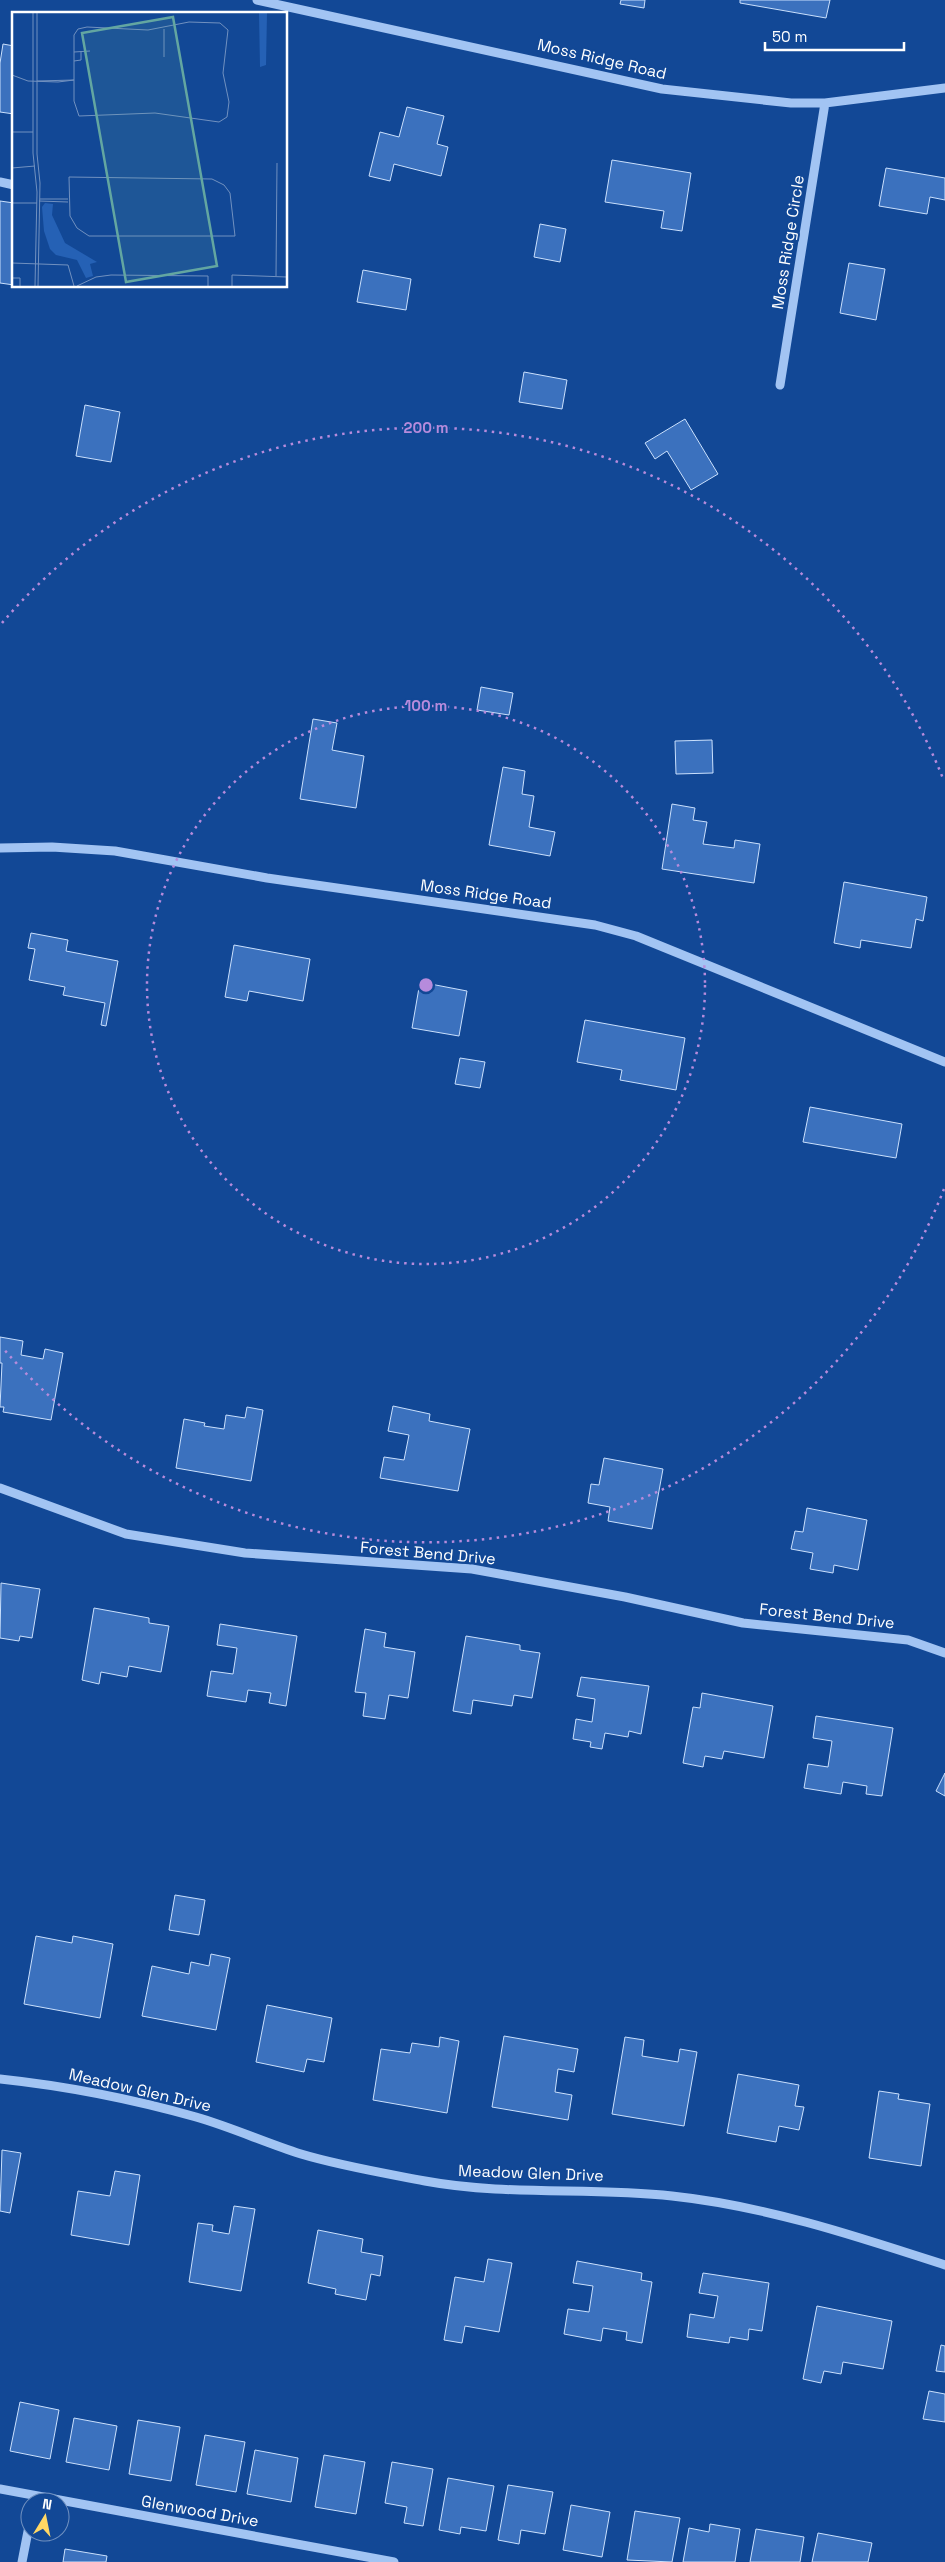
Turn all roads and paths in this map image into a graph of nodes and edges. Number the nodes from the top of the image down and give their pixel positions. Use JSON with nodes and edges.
{"nodes":[{"id":1,"x":257,"y":0,"type":"edge"},
{"id":2,"x":945,"y":88,"type":"edge"},
{"id":3,"x":825,"y":104,"type":"junction"},
{"id":4,"x":780,"y":385,"type":"dead end"},
{"id":5,"x":0,"y":848,"type":"edge"},
{"id":6,"x":945,"y":1062,"type":"edge"},
{"id":7,"x":0,"y":1488,"type":"edge"},
{"id":8,"x":945,"y":1652,"type":"edge"},
{"id":9,"x":0,"y":2080,"type":"edge"},
{"id":10,"x":945,"y":2264,"type":"edge"},
{"id":11,"x":0,"y":2489,"type":"edge"},
{"id":12,"x":20,"y":2495,"type":"edge"},
{"id":13,"x":70,"y":2505,"type":"edge"},
{"id":14,"x":26,"y":2542,"type":"edge"},
{"id":15,"x":22,"y":2562,"type":"edge"},
{"id":16,"x":394,"y":2562,"type":"edge"}],
"edges":[{"from":1,"to":3,"type":"street","name":"Moss Ridge Road"},
{"from":2,"to":3,"type":"street","name":"Moss Ridge Road"},
{"from":3,"to":4,"type":"street","name":"Moss Ridge Circle"},
{"from":5,"to":6,"type":"street","name":"Moss Ridge Road"},
{"from":7,"to":8,"type":"street","name":"Forest Bend Drive"},
{"from":9,"to":10,"type":"street","name":"Meadow Glen Drive"},
{"from":11,"to":12,"type":"street","name":"Glenwood Drive"},
{"from":13,"to":16,"type":"street","name":"Glenwood Drive"},
{"from":14,"to":15,"type":"street"}]}
